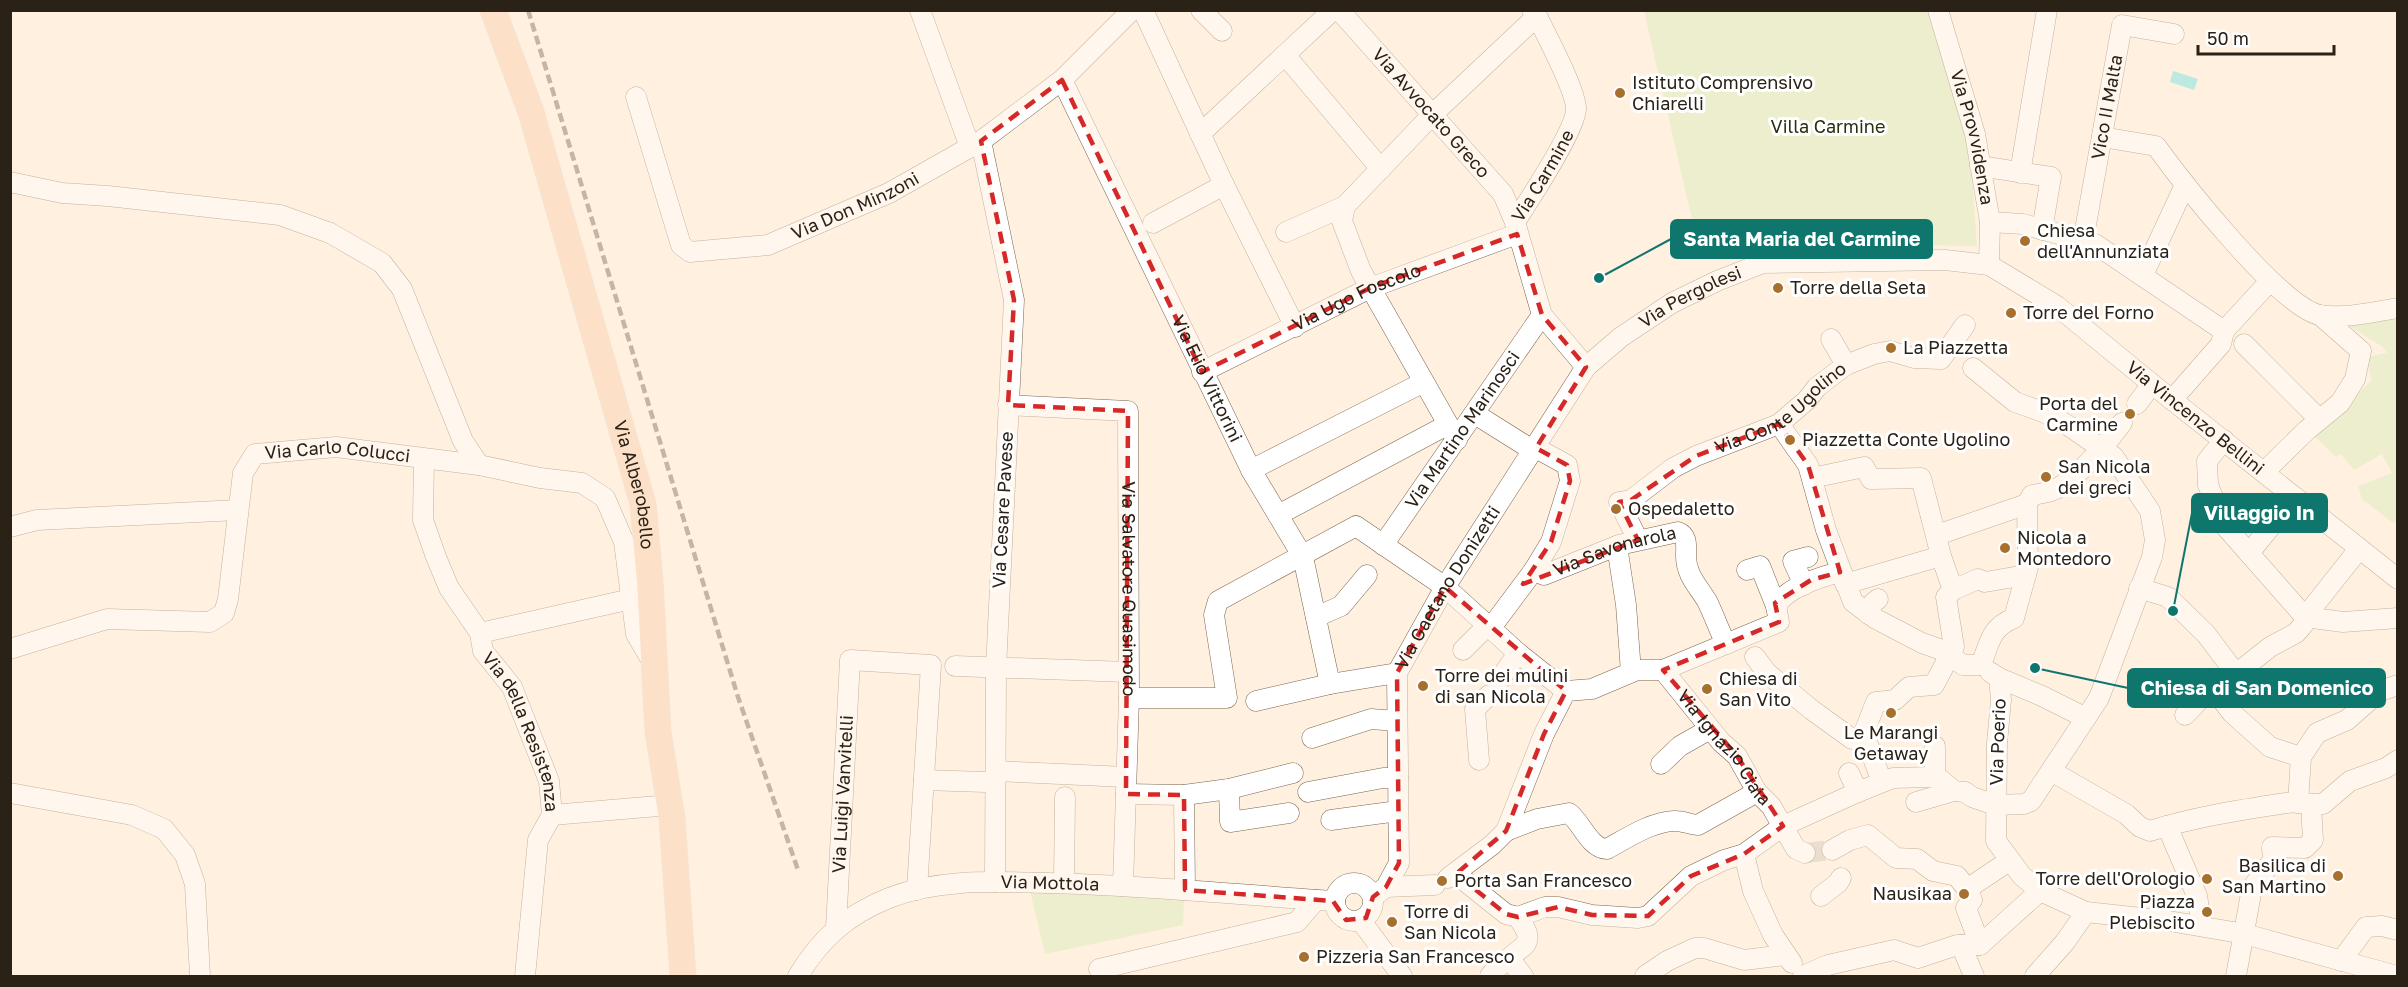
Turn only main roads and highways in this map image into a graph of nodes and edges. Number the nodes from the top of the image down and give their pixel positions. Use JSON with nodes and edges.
{"nodes":[{"id":1,"x":493,"y":10,"type":"edge"},
{"id":2,"x":683,"y":976,"type":"edge"}],
"edges":[{"from":1,"to":2,"type":"main road","name":"Via Alberobello"}]}
